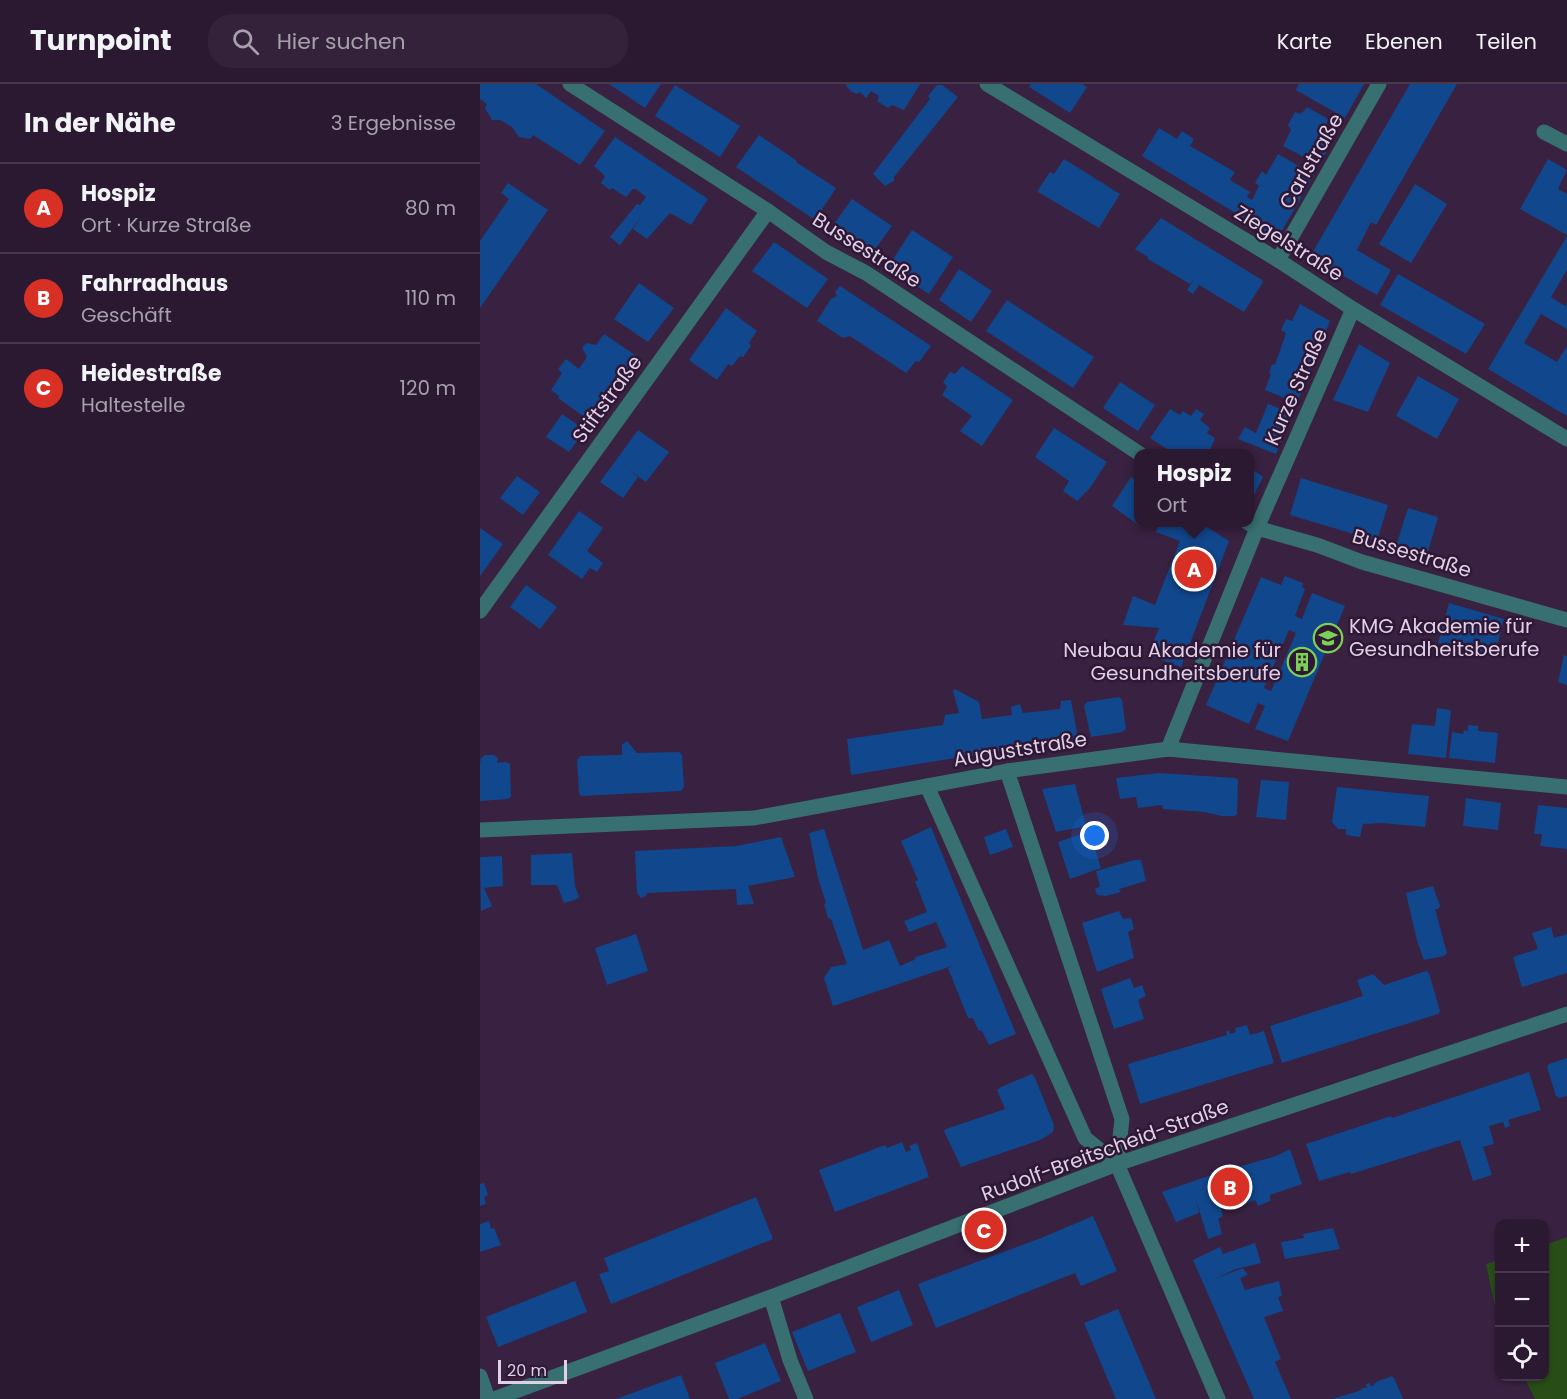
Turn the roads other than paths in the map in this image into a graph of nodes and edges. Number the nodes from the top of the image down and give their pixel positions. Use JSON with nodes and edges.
{"nodes":[{"id":1,"x":570,"y":84,"type":"edge"},
{"id":2,"x":987,"y":84,"type":"edge"},
{"id":3,"x":1379,"y":84,"type":"edge"},
{"id":4,"x":1544,"y":132,"type":"dead end"},
{"id":5,"x":1567,"y":144,"type":"edge"},
{"id":6,"x":768,"y":211,"type":"junction"},
{"id":7,"x":1278,"y":260,"type":"junction"},
{"id":8,"x":1353,"y":309,"type":"junction"},
{"id":9,"x":1567,"y":439,"type":"edge"},
{"id":10,"x":1134,"y":449,"type":"edge"},
{"id":11,"x":1254,"y":521,"type":"edge"},
{"id":12,"x":1254,"y":526,"type":"edge"},
{"id":13,"x":1251,"y":527,"type":"edge"},
{"id":14,"x":480,"y":611,"type":"edge"},
{"id":15,"x":1567,"y":620,"type":"edge"},
{"id":16,"x":1168,"y":749,"type":"junction"},
{"id":17,"x":1007,"y":771,"type":"junction"},
{"id":18,"x":927,"y":786,"type":"junction"},
{"id":19,"x":1567,"y":787,"type":"edge"},
{"id":20,"x":480,"y":830,"type":"edge"},
{"id":21,"x":1567,"y":1014,"type":"edge"},
{"id":22,"x":1117,"y":1164,"type":"junction"},
{"id":23,"x":771,"y":1297,"type":"junction"},
{"id":24,"x":480,"y":1376,"type":"edge"},
{"id":25,"x":488,"y":1399,"type":"edge"},
{"id":26,"x":494,"y":1399,"type":"edge"},
{"id":27,"x":806,"y":1399,"type":"edge"},
{"id":28,"x":1218,"y":1399,"type":"edge"}],
"edges":[{"from":1,"to":6,"type":"street","name":"Bussestraße"},
{"from":2,"to":7,"type":"street","name":"Ziegelstraße"},
{"from":3,"to":7,"type":"street","name":"Carlstraße"},
{"from":4,"to":5,"type":"street"},
{"from":6,"to":10,"type":"street","name":"Bussestraße"},
{"from":6,"to":14,"type":"street","name":"Stiftstraße"},
{"from":7,"to":8,"type":"street","name":"Ziegelstraße"},
{"from":8,"to":9,"type":"street","name":"Ziegelstraße"},
{"from":8,"to":11,"type":"street","name":"Kurze Straße"},
{"from":12,"to":15,"type":"street","name":"Bussestraße"},
{"from":13,"to":16,"type":"street","name":"Kurze Straße"},
{"from":16,"to":17,"type":"street","name":"Auguststraße"},
{"from":16,"to":19,"type":"street","name":"Auguststraße"},
{"from":17,"to":18,"type":"street","name":"Auguststraße"},
{"from":17,"to":22,"type":"street"},
{"from":18,"to":20,"type":"street","name":"Auguststraße"},
{"from":18,"to":22,"type":"street"},
{"from":21,"to":22,"type":"street","name":"Rudolf-Breitscheid-Straße"},
{"from":22,"to":23,"type":"street","name":"Rudolf-Breitscheid-Straße"},
{"from":22,"to":28,"type":"street"},
{"from":23,"to":26,"type":"street","name":"Rudolf-Breitscheid-Straße"},
{"from":23,"to":27,"type":"street"},
{"from":24,"to":25,"type":"street"}]}
